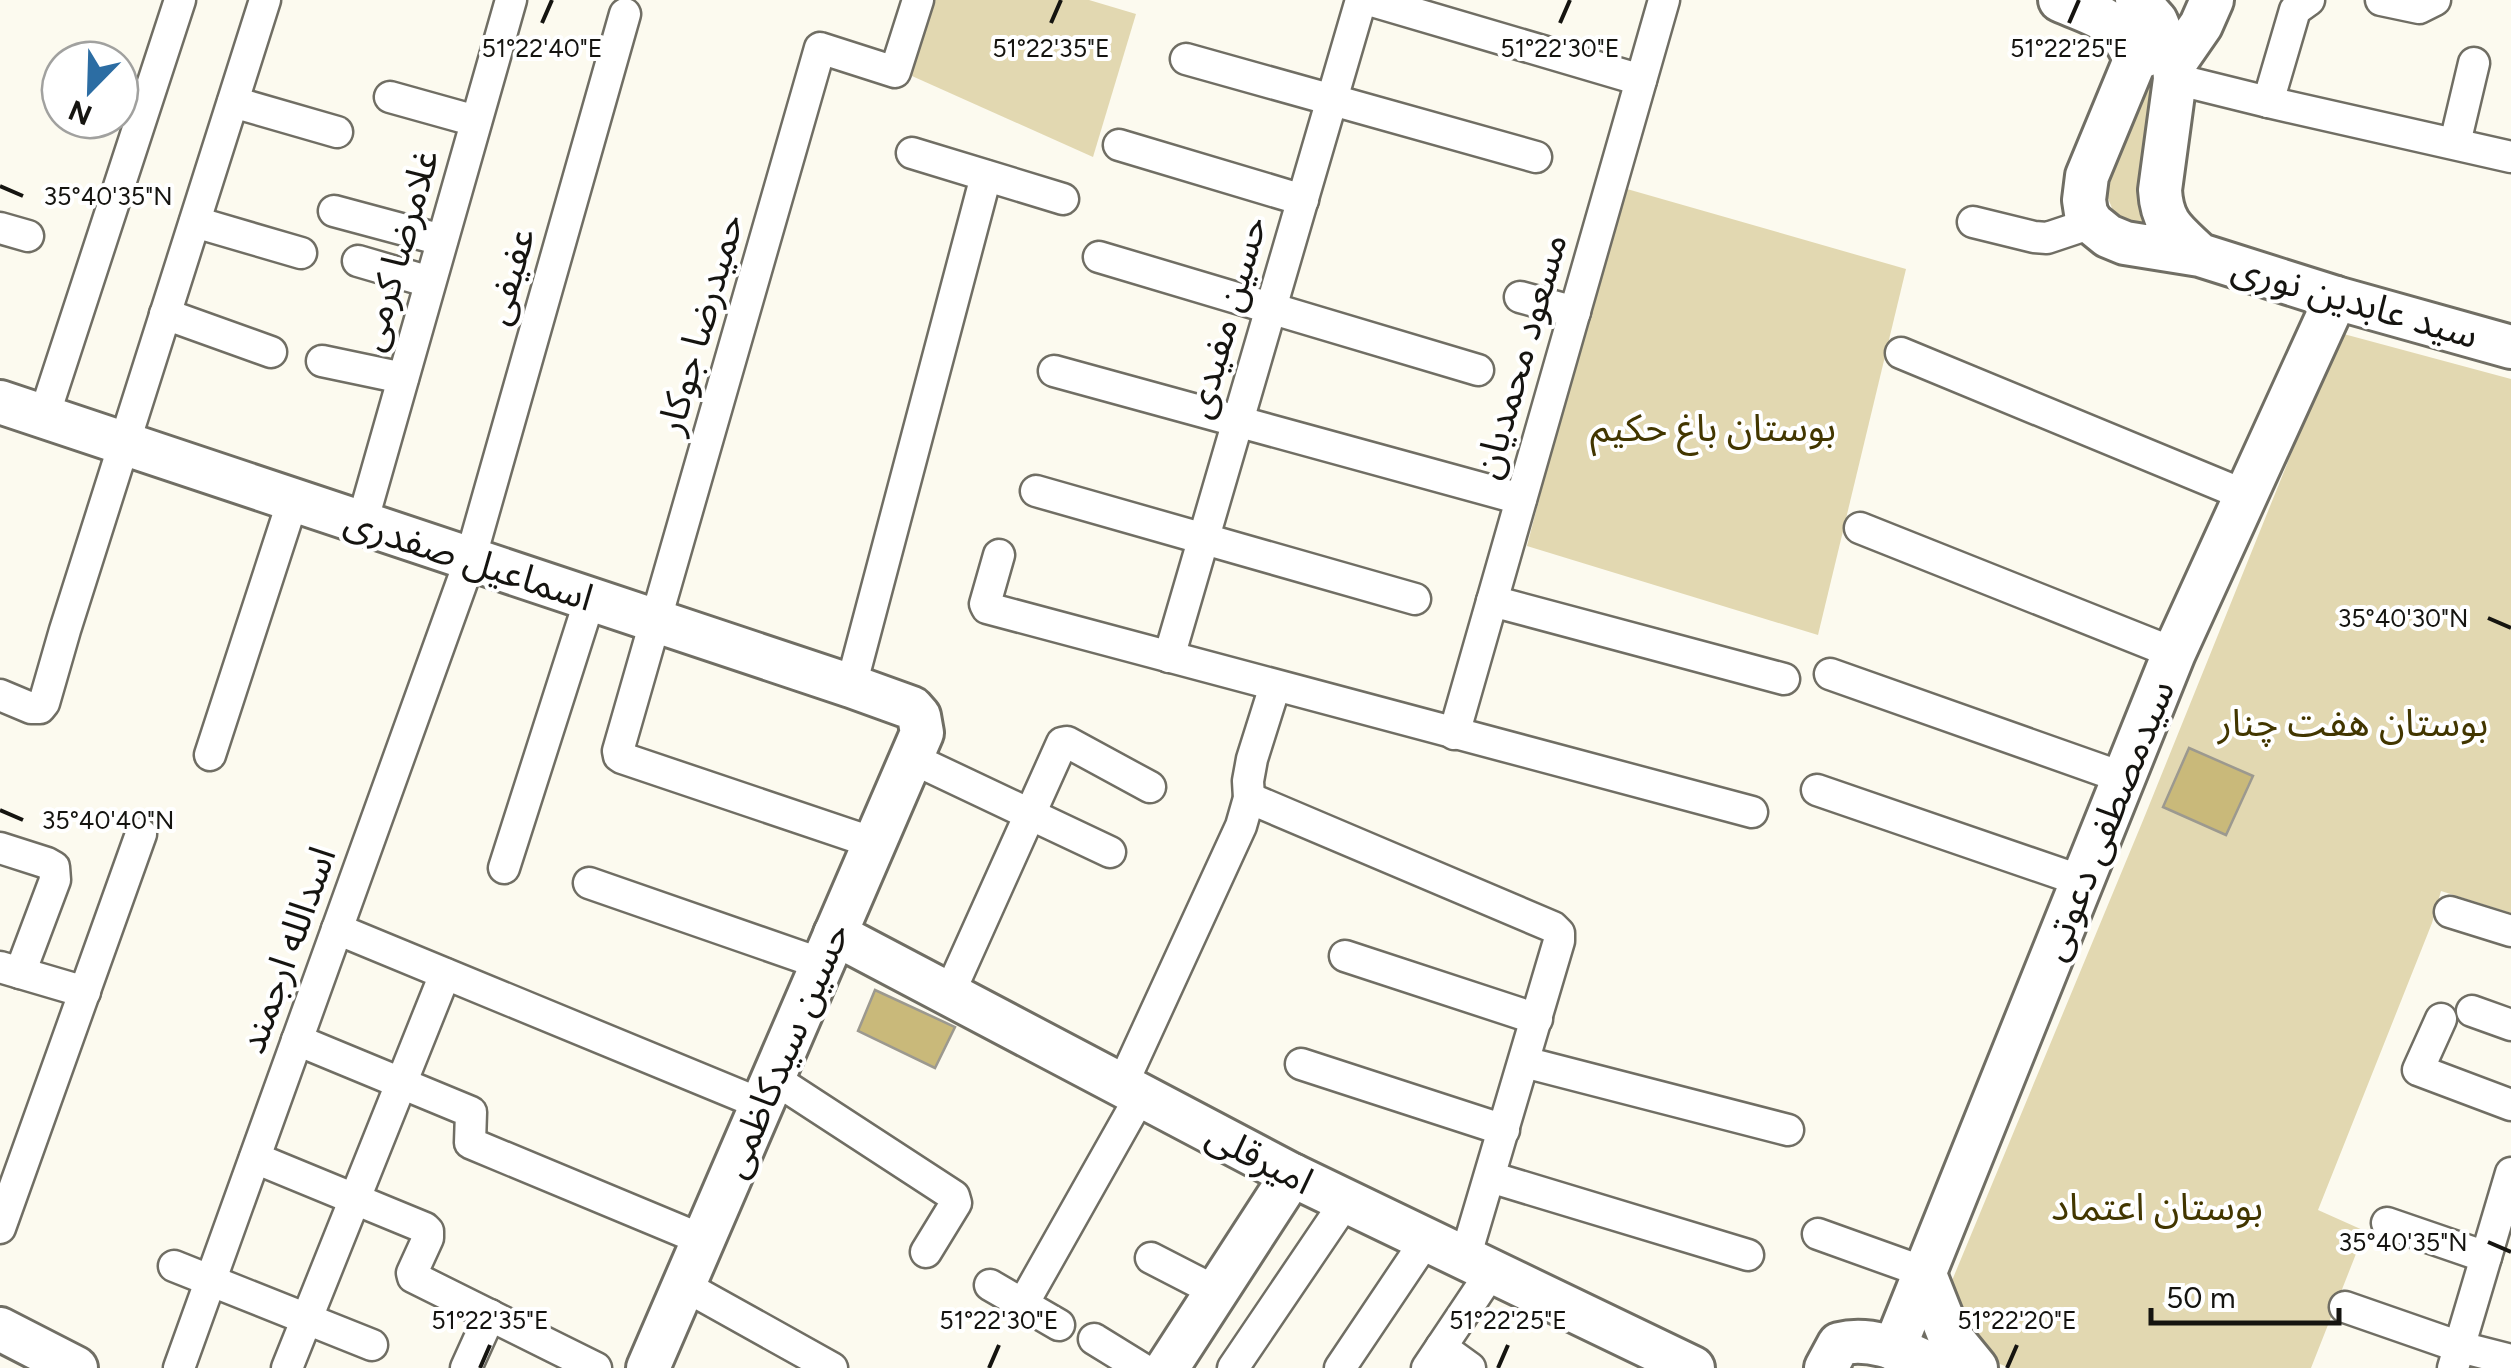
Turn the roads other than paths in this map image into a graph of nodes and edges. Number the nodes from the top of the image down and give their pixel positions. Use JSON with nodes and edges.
{"nodes":[{"id":1,"x":180,"y":0,"type":"edge"},
{"id":2,"x":265,"y":0,"type":"edge"},
{"id":3,"x":918,"y":0,"type":"edge"},
{"id":4,"x":1361,"y":0,"type":"edge"},
{"id":5,"x":1369,"y":0,"type":"edge"},
{"id":6,"x":1664,"y":0,"type":"edge"},
{"id":7,"x":2060,"y":0,"type":"edge"},
{"id":8,"x":2136,"y":0,"type":"edge"},
{"id":9,"x":2212,"y":0,"type":"edge"},
{"id":10,"x":2309,"y":0,"type":"edge"},
{"id":11,"x":2381,"y":0,"type":"edge"},
{"id":12,"x":2435,"y":0,"type":"edge"},
{"id":13,"x":503,"y":2,"type":"edge"},
{"id":14,"x":624,"y":14,"type":"dead end"},
{"id":15,"x":1186,"y":59,"type":"dead end"},
{"id":16,"x":2474,"y":63,"type":"dead end"},
{"id":17,"x":2161,"y":68,"type":"junction"},
{"id":18,"x":1641,"y":80,"type":"junction"},
{"id":19,"x":390,"y":97,"type":"dead end"},
{"id":20,"x":1332,"y":101,"type":"junction"},
{"id":21,"x":233,"y":102,"type":"junction"},
{"id":22,"x":2268,"y":102,"type":"junction"},
{"id":23,"x":476,"y":120,"type":"junction"},
{"id":24,"x":336,"y":132,"type":"dead end"},
{"id":25,"x":2454,"y":143,"type":"junction"},
{"id":26,"x":1119,"y":145,"type":"dead end"},
{"id":27,"x":912,"y":153,"type":"dead end"},
{"id":28,"x":1536,"y":157,"type":"dead end"},
{"id":29,"x":2511,"y":157,"type":"edge"},
{"id":30,"x":986,"y":176,"type":"junction"},
{"id":31,"x":1063,"y":199,"type":"dead end"},
{"id":32,"x":1302,"y":200,"type":"junction"},
{"id":33,"x":334,"y":211,"type":"dead end"},
{"id":34,"x":195,"y":222,"type":"junction"},
{"id":35,"x":1973,"y":222,"type":"dead end"},
{"id":36,"x":2092,"y":223,"type":"junction"},
{"id":37,"x":442,"y":240,"type":"junction"},
{"id":38,"x":301,"y":253,"type":"dead end"},
{"id":39,"x":2200,"y":255,"type":"junction"},
{"id":40,"x":1098,"y":257,"type":"dead end"},
{"id":41,"x":358,"y":261,"type":"dead end"},
{"id":42,"x":430,"y":282,"type":"junction"},
{"id":43,"x":1520,"y":297,"type":"dead end"},
{"id":44,"x":2336,"y":298,"type":"junction"},
{"id":45,"x":1271,"y":308,"type":"junction"},
{"id":46,"x":1575,"y":312,"type":"junction"},
{"id":47,"x":165,"y":314,"type":"junction"},
{"id":48,"x":2511,"y":347,"type":"edge"},
{"id":49,"x":272,"y":352,"type":"dead end"},
{"id":50,"x":1901,"y":352,"type":"dead end"},
{"id":51,"x":322,"y":361,"type":"dead end"},
{"id":52,"x":1478,"y":370,"type":"dead end"},
{"id":53,"x":1054,"y":371,"type":"dead end"},
{"id":54,"x":403,"y":378,"type":"junction"},
{"id":55,"x":0,"y":402,"type":"edge"},
{"id":56,"x":44,"y":416,"type":"junction"},
{"id":57,"x":1238,"y":421,"type":"junction"},
{"id":58,"x":124,"y":443,"type":"junction"},
{"id":59,"x":1036,"y":491,"type":"dead end"},
{"id":60,"x":2247,"y":496,"type":"junction"},
{"id":61,"x":1521,"y":499,"type":"junction"},
{"id":62,"x":294,"y":500,"type":"junction"},
{"id":63,"x":362,"y":522,"type":"junction"},
{"id":64,"x":1860,"y":528,"type":"dead end"},
{"id":65,"x":1203,"y":538,"type":"junction"},
{"id":66,"x":999,"y":555,"type":"dead end"},
{"id":67,"x":470,"y":560,"type":"junction"},
{"id":68,"x":590,"y":599,"type":"junction"},
{"id":69,"x":1416,"y":599,"type":"dead end"},
{"id":70,"x":1492,"y":602,"type":"junction"},
{"id":71,"x":657,"y":621,"type":"junction"},
{"id":72,"x":2174,"y":653,"type":"junction"},
{"id":73,"x":1168,"y":658,"type":"junction"},
{"id":74,"x":1830,"y":674,"type":"dead end"},
{"id":75,"x":1784,"y":679,"type":"dead end"},
{"id":76,"x":851,"y":686,"type":"junction"},
{"id":77,"x":1276,"y":686,"type":"junction"},
{"id":78,"x":0,"y":695,"type":"edge"},
{"id":79,"x":1454,"y":734,"type":"junction"},
{"id":80,"x":916,"y":746,"type":"junction"},
{"id":81,"x":210,"y":755,"type":"dead end"},
{"id":82,"x":2124,"y":778,"type":"junction"},
{"id":83,"x":1150,"y":787,"type":"dead end"},
{"id":84,"x":1817,"y":790,"type":"dead end"},
{"id":85,"x":1249,"y":798,"type":"junction"},
{"id":86,"x":1752,"y":812,"type":"dead end"},
{"id":87,"x":1030,"y":815,"type":"junction"},
{"id":88,"x":141,"y":834,"type":"dead end"},
{"id":89,"x":874,"y":843,"type":"junction"},
{"id":90,"x":0,"y":848,"type":"edge"},
{"id":91,"x":1110,"y":852,"type":"dead end"},
{"id":92,"x":504,"y":868,"type":"dead end"},
{"id":93,"x":2082,"y":881,"type":"junction"},
{"id":94,"x":589,"y":883,"type":"dead end"},
{"id":95,"x":2450,"y":912,"type":"dead end"},
{"id":96,"x":337,"y":929,"type":"junction"},
{"id":97,"x":2511,"y":931,"type":"edge"},
{"id":98,"x":828,"y":949,"type":"junction"},
{"id":99,"x":1344,"y":956,"type":"dead end"},
{"id":100,"x":10,"y":970,"type":"edge"},
{"id":101,"x":445,"y":974,"type":"junction"},
{"id":102,"x":84,"y":992,"type":"junction"},
{"id":103,"x":949,"y":994,"type":"junction"},
{"id":104,"x":2472,"y":1011,"type":"dead end"},
{"id":105,"x":1537,"y":1019,"type":"junction"},
{"id":106,"x":2441,"y":1019,"type":"dead end"},
{"id":107,"x":2511,"y":1024,"type":"edge"},
{"id":108,"x":297,"y":1040,"type":"junction"},
{"id":109,"x":1524,"y":1062,"type":"junction"},
{"id":110,"x":1301,"y":1064,"type":"dead end"},
{"id":111,"x":400,"y":1084,"type":"junction"},
{"id":112,"x":1132,"y":1090,"type":"junction"},
{"id":113,"x":767,"y":1091,"type":"junction"},
{"id":114,"x":2511,"y":1105,"type":"edge"},
{"id":115,"x":1504,"y":1130,"type":"junction"},
{"id":116,"x":1788,"y":1130,"type":"dead end"},
{"id":117,"x":255,"y":1158,"type":"junction"},
{"id":118,"x":2511,"y":1172,"type":"edge"},
{"id":119,"x":1292,"y":1175,"type":"junction"},
{"id":120,"x":1490,"y":1177,"type":"junction"},
{"id":121,"x":354,"y":1200,"type":"junction"},
{"id":122,"x":1346,"y":1201,"type":"junction"},
{"id":123,"x":2504,"y":1220,"type":"edge"},
{"id":124,"x":2387,"y":1223,"type":"dead end"},
{"id":125,"x":0,"y":1228,"type":"edge"},
{"id":126,"x":1818,"y":1234,"type":"dead end"},
{"id":127,"x":703,"y":1240,"type":"junction"},
{"id":128,"x":1426,"y":1240,"type":"junction"},
{"id":129,"x":926,"y":1252,"type":"dead end"},
{"id":130,"x":1748,"y":1255,"type":"dead end"},
{"id":131,"x":1151,"y":1258,"type":"dead end"},
{"id":132,"x":2486,"y":1258,"type":"junction"},
{"id":133,"x":1478,"y":1264,"type":"junction"},
{"id":134,"x":174,"y":1266,"type":"dead end"},
{"id":135,"x":1924,"y":1272,"type":"junction"},
{"id":136,"x":210,"y":1281,"type":"junction"},
{"id":137,"x":990,"y":1284,"type":"dead end"},
{"id":138,"x":684,"y":1285,"type":"junction"},
{"id":139,"x":1216,"y":1292,"type":"junction"},
{"id":140,"x":1023,"y":1304,"type":"junction"},
{"id":141,"x":2345,"y":1307,"type":"dead end"},
{"id":142,"x":490,"y":1315,"type":"junction"},
{"id":143,"x":306,"y":1319,"type":"junction"},
{"id":144,"x":1059,"y":1325,"type":"dead end"},
{"id":145,"x":0,"y":1329,"type":"edge"},
{"id":146,"x":1094,"y":1339,"type":"dead end"},
{"id":147,"x":372,"y":1345,"type":"dead end"},
{"id":148,"x":1894,"y":1349,"type":"junction"},
{"id":149,"x":1434,"y":1358,"type":"edge"},
{"id":150,"x":2456,"y":1358,"type":"edge"},
{"id":151,"x":2511,"y":1360,"type":"edge"},
{"id":152,"x":76,"y":1368,"type":"edge"},
{"id":153,"x":179,"y":1368,"type":"edge"},
{"id":154,"x":287,"y":1368,"type":"edge"},
{"id":155,"x":466,"y":1368,"type":"edge"},
{"id":156,"x":596,"y":1368,"type":"edge"},
{"id":157,"x":648,"y":1368,"type":"edge"},
{"id":158,"x":832,"y":1368,"type":"edge"},
{"id":159,"x":1141,"y":1368,"type":"edge"},
{"id":160,"x":1168,"y":1368,"type":"edge"},
{"id":161,"x":1234,"y":1368,"type":"edge"},
{"id":162,"x":1340,"y":1368,"type":"edge"},
{"id":163,"x":1470,"y":1368,"type":"edge"},
{"id":164,"x":1693,"y":1368,"type":"edge"},
{"id":165,"x":1826,"y":1368,"type":"edge"},
{"id":166,"x":1939,"y":1368,"type":"edge"},
{"id":167,"x":1976,"y":1368,"type":"edge"}],
"edges":[{"from":1,"to":56,"type":"street"},
{"from":2,"to":21,"type":"street"},
{"from":3,"to":71,"type":"street","name":"حمیدرضا جوکار"},
{"from":4,"to":20,"type":"street","name":"حسین مفیدی"},
{"from":5,"to":18,"type":"street"},
{"from":6,"to":18,"type":"street","name":"مسعود محمدیان"},
{"from":7,"to":17,"type":"main road"},
{"from":8,"to":17,"type":"main road"},
{"from":9,"to":17,"type":"main road"},
{"from":10,"to":22,"type":"street"},
{"from":11,"to":12,"type":"street"},
{"from":13,"to":23,"type":"street","name":"غلامرضا کرمی"},
{"from":14,"to":67,"type":"street","name":"عفیفی"},
{"from":15,"to":20,"type":"street"},
{"from":16,"to":25,"type":"street"},
{"from":17,"to":22,"type":"street"},
{"from":17,"to":36,"type":"main road"},
{"from":17,"to":39,"type":"main road"},
{"from":18,"to":46,"type":"street","name":"مسعود محمدیان"},
{"from":19,"to":23,"type":"street"},
{"from":20,"to":28,"type":"street"},
{"from":20,"to":32,"type":"street","name":"حسین مفیدی"},
{"from":21,"to":24,"type":"street"},
{"from":21,"to":34,"type":"street"},
{"from":22,"to":25,"type":"street"},
{"from":23,"to":37,"type":"street","name":"غلامرضا کرمی"},
{"from":25,"to":29,"type":"street"},
{"from":26,"to":32,"type":"street"},
{"from":27,"to":30,"type":"street"},
{"from":30,"to":31,"type":"street"},
{"from":30,"to":76,"type":"street"},
{"from":32,"to":45,"type":"street","name":"حسین مفیدی"},
{"from":33,"to":37,"type":"street"},
{"from":34,"to":38,"type":"street"},
{"from":34,"to":47,"type":"street"},
{"from":35,"to":36,"type":"street"},
{"from":36,"to":39,"type":"main road","name":"سید عابدین نوری"},
{"from":37,"to":42,"type":"street","name":"غلامرضا کرمی"},
{"from":39,"to":44,"type":"main road","name":"سید عابدین نوری"},
{"from":40,"to":45,"type":"street"},
{"from":41,"to":42,"type":"street"},
{"from":42,"to":54,"type":"street","name":"غلامرضا کرمی"},
{"from":43,"to":46,"type":"street"},
{"from":44,"to":48,"type":"main road","name":"سید عابدین نوری"},
{"from":44,"to":60,"type":"main road","name":"سیدمصطفی دعوتی"},
{"from":45,"to":52,"type":"street"},
{"from":45,"to":57,"type":"street","name":"حسین مفیدی"},
{"from":46,"to":61,"type":"street","name":"مسعود محمدیان"},
{"from":47,"to":49,"type":"street"},
{"from":47,"to":58,"type":"street"},
{"from":50,"to":60,"type":"street"},
{"from":51,"to":54,"type":"street"},
{"from":53,"to":57,"type":"street"},
{"from":54,"to":63,"type":"street","name":"غلامرضا کرمی"},
{"from":55,"to":56,"type":"main road","name":"اسماعیل صفدری"},
{"from":56,"to":58,"type":"main road","name":"اسماعیل صفدری"},
{"from":57,"to":61,"type":"street"},
{"from":57,"to":65,"type":"street","name":"حسین مفیدی"},
{"from":58,"to":62,"type":"main road","name":"اسماعیل صفدری"},
{"from":58,"to":78,"type":"street"},
{"from":59,"to":65,"type":"street"},
{"from":60,"to":72,"type":"main road","name":"سیدمصطفی دعوتی"},
{"from":61,"to":70,"type":"street","name":"مسعود محمدیان"},
{"from":62,"to":63,"type":"main road","name":"اسماعیل صفدری"},
{"from":62,"to":81,"type":"street"},
{"from":63,"to":67,"type":"main road","name":"اسماعیل صفدری"},
{"from":64,"to":72,"type":"street"},
{"from":65,"to":69,"type":"street"},
{"from":65,"to":73,"type":"street","name":"حسین مفیدی"},
{"from":66,"to":73,"type":"street"},
{"from":67,"to":68,"type":"main road","name":"اسماعیل صفدری"},
{"from":67,"to":96,"type":"street","name":"اسدالله ارجمند"},
{"from":68,"to":71,"type":"main road","name":"اسماعیل صفدری"},
{"from":68,"to":92,"type":"street"},
{"from":70,"to":75,"type":"street"},
{"from":70,"to":79,"type":"street","name":"مسعود محمدیان"},
{"from":71,"to":76,"type":"main road","name":"اسماعیل صفدری"},
{"from":71,"to":89,"type":"street","name":"حمیدرضا جوکار"},
{"from":72,"to":82,"type":"main road","name":"سیدمصطفی دعوتی"},
{"from":73,"to":77,"type":"street"},
{"from":74,"to":82,"type":"street"},
{"from":76,"to":80,"type":"main road","name":"اسماعیل صفدری"},
{"from":77,"to":79,"type":"street"},
{"from":77,"to":85,"type":"street"},
{"from":79,"to":86,"type":"street"},
{"from":80,"to":87,"type":"street"},
{"from":80,"to":89,"type":"main road","name":"حسین سیدکاظمی"},
{"from":82,"to":93,"type":"main road","name":"سیدمصطفی دعوتی"},
{"from":83,"to":87,"type":"street"},
{"from":84,"to":93,"type":"street"},
{"from":85,"to":105,"type":"street"},
{"from":85,"to":112,"type":"street"},
{"from":87,"to":91,"type":"street"},
{"from":87,"to":103,"type":"street"},
{"from":88,"to":102,"type":"street"},
{"from":89,"to":98,"type":"main road","name":"حسین سیدکاظمی"},
{"from":90,"to":100,"type":"street"},
{"from":93,"to":135,"type":"main road","name":"سیدمصطفی دعوتی"},
{"from":94,"to":98,"type":"street"},
{"from":95,"to":97,"type":"street"},
{"from":96,"to":101,"type":"street"},
{"from":96,"to":108,"type":"street","name":"اسدالله ارجمند"},
{"from":98,"to":103,"type":"main road","name":"امیرقلی"},
{"from":98,"to":113,"type":"main road","name":"حسین سیدکاظمی"},
{"from":99,"to":105,"type":"street"},
{"from":100,"to":102,"type":"street"},
{"from":101,"to":111,"type":"street"},
{"from":101,"to":113,"type":"street"},
{"from":102,"to":125,"type":"street"},
{"from":103,"to":112,"type":"main road","name":"امیرقلی"},
{"from":104,"to":107,"type":"street"},
{"from":105,"to":109,"type":"street"},
{"from":106,"to":114,"type":"street"},
{"from":108,"to":111,"type":"street"},
{"from":108,"to":117,"type":"street","name":"اسدالله ارجمند"},
{"from":109,"to":115,"type":"street"},
{"from":109,"to":116,"type":"street"},
{"from":110,"to":115,"type":"street"},
{"from":111,"to":121,"type":"street"},
{"from":111,"to":127,"type":"street"},
{"from":112,"to":119,"type":"main road","name":"امیرقلی"},
{"from":112,"to":140,"type":"street"},
{"from":113,"to":127,"type":"main road","name":"حسین سیدکاظمی"},
{"from":113,"to":129,"type":"street"},
{"from":115,"to":120,"type":"street"},
{"from":117,"to":121,"type":"street"},
{"from":117,"to":136,"type":"street","name":"اسدالله ارجمند"},
{"from":118,"to":123,"type":"street"},
{"from":119,"to":122,"type":"main road","name":"امیرقلی"},
{"from":119,"to":139,"type":"main road"},
{"from":120,"to":130,"type":"street"},
{"from":120,"to":133,"type":"street"},
{"from":121,"to":142,"type":"street"},
{"from":121,"to":143,"type":"street"},
{"from":122,"to":128,"type":"main road","name":"امیرقلی"},
{"from":122,"to":161,"type":"street"},
{"from":123,"to":132,"type":"street"},
{"from":124,"to":132,"type":"street"},
{"from":126,"to":135,"type":"street"},
{"from":127,"to":138,"type":"main road","name":"حسین سیدکاظمی"},
{"from":128,"to":133,"type":"main road","name":"امیرقلی"},
{"from":128,"to":162,"type":"street"},
{"from":131,"to":139,"type":"street"},
{"from":132,"to":150,"type":"street"},
{"from":133,"to":149,"type":"street"},
{"from":133,"to":164,"type":"main road","name":"امیرقلی"},
{"from":134,"to":136,"type":"street"},
{"from":135,"to":148,"type":"main road","name":"سیدمصطفی دعوتی"},
{"from":135,"to":167,"type":"main road"},
{"from":136,"to":143,"type":"street"},
{"from":136,"to":153,"type":"street","name":"اسدالله ارجمند"},
{"from":137,"to":140,"type":"street"},
{"from":138,"to":157,"type":"main road","name":"حسین سیدکاظمی"},
{"from":138,"to":158,"type":"street"},
{"from":139,"to":160,"type":"main road"},
{"from":140,"to":144,"type":"street"},
{"from":141,"to":150,"type":"street"},
{"from":142,"to":155,"type":"street"},
{"from":142,"to":156,"type":"street"},
{"from":143,"to":147,"type":"street"},
{"from":143,"to":154,"type":"street"},
{"from":145,"to":152,"type":"main road"},
{"from":146,"to":159,"type":"street"},
{"from":148,"to":165,"type":"main road"},
{"from":148,"to":166,"type":"main road"},
{"from":149,"to":163,"type":"street"},
{"from":150,"to":151,"type":"street"}]}
